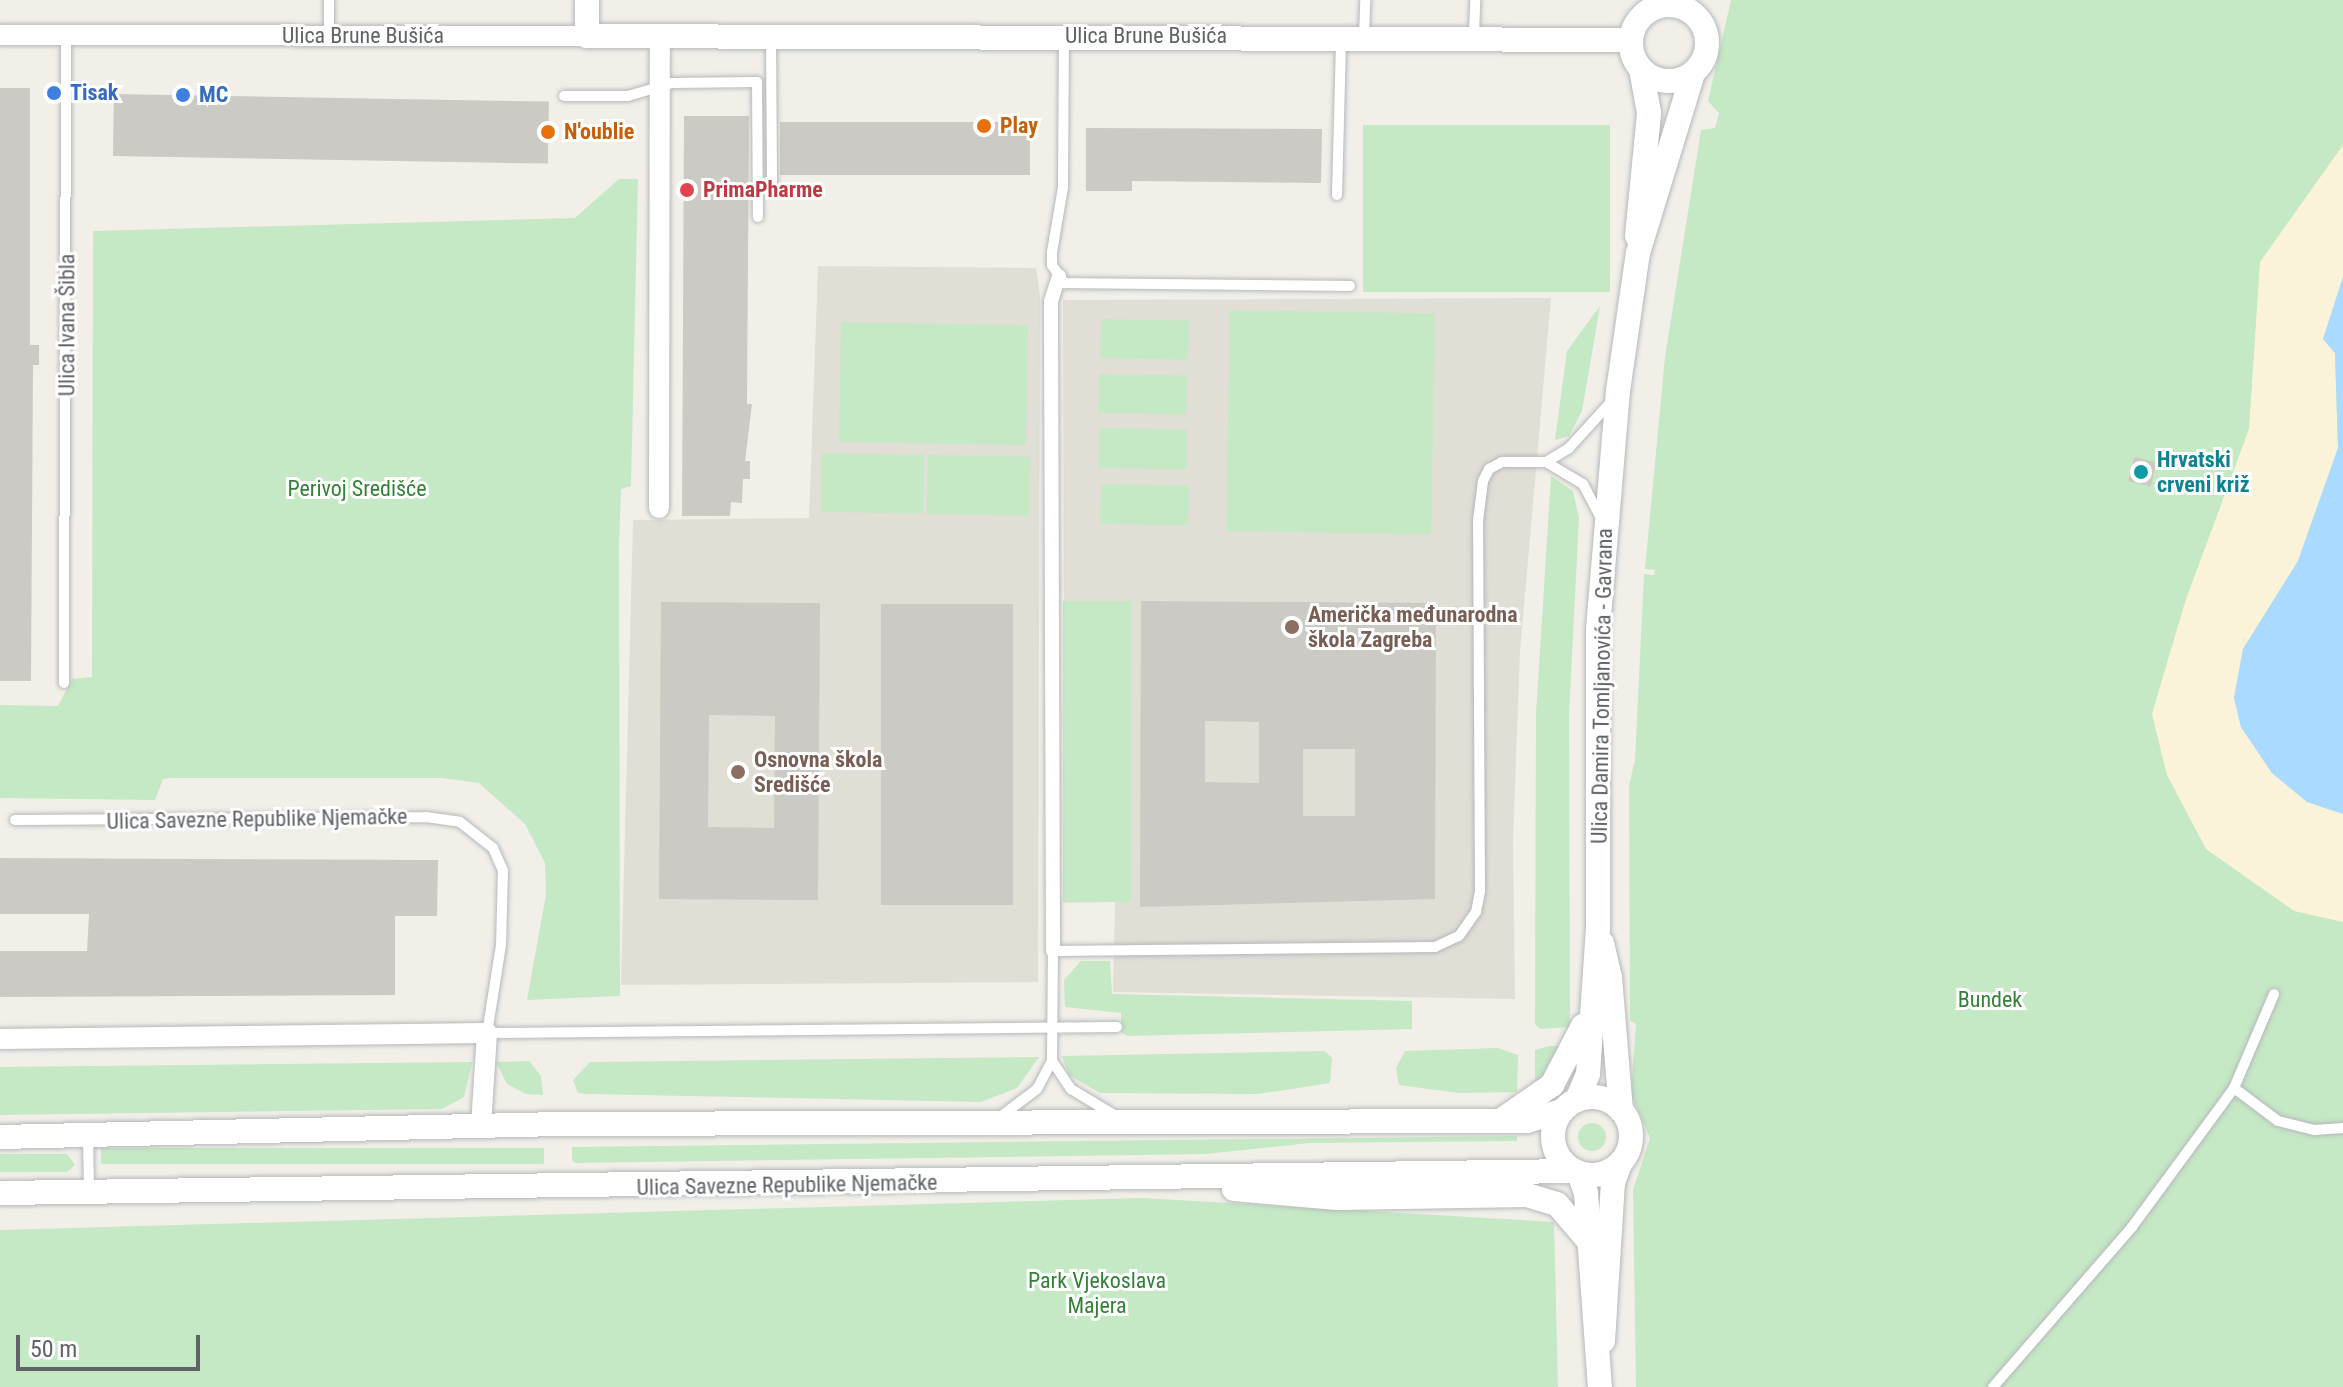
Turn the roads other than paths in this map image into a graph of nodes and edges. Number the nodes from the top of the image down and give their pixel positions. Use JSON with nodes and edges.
{"nodes":[{"id":1,"x":329,"y":0,"type":"edge"},
{"id":2,"x":587,"y":0,"type":"edge"},
{"id":3,"x":1365,"y":0,"type":"edge"},
{"id":4,"x":1475,"y":0,"type":"edge"},
{"id":5,"x":1701,"y":0,"type":"edge"},
{"id":6,"x":1655,"y":5,"type":"edge"},
{"id":7,"x":1703,"y":27,"type":"junction"},
{"id":8,"x":66,"y":34,"type":"junction"},
{"id":9,"x":0,"y":35,"type":"edge"},
{"id":10,"x":660,"y":35,"type":"junction"},
{"id":11,"x":771,"y":35,"type":"junction"},
{"id":12,"x":329,"y":36,"type":"junction"},
{"id":13,"x":587,"y":36,"type":"junction"},
{"id":14,"x":1064,"y":36,"type":"junction"},
{"id":15,"x":1474,"y":36,"type":"junction"},
{"id":16,"x":1353,"y":37,"type":"junction"},
{"id":17,"x":1631,"y":40,"type":"junction"},
{"id":18,"x":1641,"y":69,"type":"junction"},
{"id":19,"x":1693,"y":73,"type":"junction"},
{"id":20,"x":660,"y":87,"type":"junction"},
{"id":21,"x":564,"y":96,"type":"dead end"},
{"id":22,"x":772,"y":189,"type":"dead end"},
{"id":23,"x":1337,"y":195,"type":"dead end"},
{"id":24,"x":758,"y":217,"type":"dead end"},
{"id":25,"x":1638,"y":253,"type":"junction"},
{"id":26,"x":1059,"y":276,"type":"junction"},
{"id":27,"x":1350,"y":286,"type":"dead end"},
{"id":28,"x":1618,"y":391,"type":"junction"},
{"id":29,"x":1546,"y":462,"type":"junction"},
{"id":30,"x":659,"y":508,"type":"dead end"},
{"id":31,"x":1604,"y":525,"type":"junction"},
{"id":32,"x":64,"y":683,"type":"dead end"},
{"id":33,"x":15,"y":820,"type":"dead end"},
{"id":34,"x":1598,"y":929,"type":"junction"},
{"id":35,"x":1053,"y":951,"type":"junction"},
{"id":36,"x":2274,"y":994,"type":"dead end"},
{"id":37,"x":1590,"y":1005,"type":"junction"},
{"id":38,"x":1117,"y":1027,"type":"dead end"},
{"id":39,"x":1053,"y":1028,"type":"junction"},
{"id":40,"x":487,"y":1033,"type":"junction"},
{"id":41,"x":0,"y":1039,"type":"edge"},
{"id":42,"x":1052,"y":1061,"type":"junction"},
{"id":43,"x":2234,"y":1088,"type":"junction"},
{"id":44,"x":1570,"y":1106,"type":"junction"},
{"id":45,"x":1621,"y":1111,"type":"junction"},
{"id":46,"x":1126,"y":1121,"type":"junction"},
{"id":47,"x":989,"y":1122,"type":"junction"},
{"id":48,"x":1496,"y":1122,"type":"junction"},
{"id":49,"x":481,"y":1126,"type":"junction"},
{"id":50,"x":2343,"y":1128,"type":"edge"},
{"id":51,"x":0,"y":1137,"type":"edge"},
{"id":52,"x":88,"y":1137,"type":"junction"},
{"id":53,"x":1620,"y":1164,"type":"junction"},
{"id":54,"x":1576,"y":1172,"type":"junction"},
{"id":55,"x":1161,"y":1179,"type":"junction"},
{"id":56,"x":89,"y":1192,"type":"junction"},
{"id":57,"x":0,"y":1193,"type":"edge"},
{"id":58,"x":1588,"y":1240,"type":"junction"},
{"id":59,"x":1600,"y":1377,"type":"edge"},
{"id":60,"x":1993,"y":1387,"type":"edge"}],
"edges":[{"from":1,"to":12,"type":"lane"},
{"from":2,"to":13,"type":"street"},
{"from":3,"to":16,"type":"lane"},
{"from":4,"to":15,"type":"lane"},
{"from":5,"to":7,"type":"street","name":"Ulica Damira Tomljanovića - Gavrana"},
{"from":6,"to":7,"type":"street"},
{"from":6,"to":17,"type":"street"},
{"from":7,"to":19,"type":"street","name":"Ulica Damira Tomljanovića - Gavrana"},
{"from":8,"to":9,"type":"street"},
{"from":8,"to":12,"type":"street","name":"Ulica Brune Bušića"},
{"from":8,"to":32,"type":"lane","name":"Ulica Ivana Šibla"},
{"from":10,"to":11,"type":"street","name":"Ulica Brune Bušića"},
{"from":10,"to":13,"type":"street","name":"Ulica Brune Bušića"},
{"from":10,"to":20,"type":"street"},
{"from":11,"to":14,"type":"street","name":"Ulica Brune Bušića"},
{"from":11,"to":22,"type":"lane"},
{"from":12,"to":13,"type":"street","name":"Ulica Brune Bušića"},
{"from":14,"to":16,"type":"street","name":"Ulica Brune Bušića"},
{"from":14,"to":26,"type":"lane"},
{"from":15,"to":16,"type":"street","name":"Ulica Brune Bušića"},
{"from":15,"to":17,"type":"street","name":"Ulica Brune Bušića"},
{"from":16,"to":23,"type":"lane"},
{"from":17,"to":18,"type":"street","name":"Ulica Damira Tomljanovića - Gavrana"},
{"from":18,"to":19,"type":"street"},
{"from":18,"to":25,"type":"street","name":"Ulica Damira Tomljanovića - Gavrana"},
{"from":19,"to":25,"type":"street","name":"Ulica Damira Tomljanovića - Gavrana"},
{"from":20,"to":21,"type":"lane"},
{"from":20,"to":24,"type":"lane"},
{"from":20,"to":30,"type":"street"},
{"from":25,"to":28,"type":"street","name":"Ulica Damira Tomljanovića - Gavrana"},
{"from":26,"to":27,"type":"lane"},
{"from":26,"to":35,"type":"street"},
{"from":28,"to":29,"type":"lane"},
{"from":28,"to":31,"type":"street","name":"Ulica Damira Tomljanovića - Gavrana"},
{"from":29,"to":31,"type":"lane"},
{"from":29,"to":35,"type":"lane"},
{"from":31,"to":34,"type":"street","name":"Ulica Damira Tomljanovića - Gavrana"},
{"from":33,"to":40,"type":"lane","name":"Ulica Savezne Republike Njemačke"},
{"from":34,"to":37,"type":"street","name":"Ulica Damira Tomljanovića - Gavrana"},
{"from":34,"to":45,"type":"street","name":"Ulica Damira Tomljanovića - Gavrana"},
{"from":35,"to":39,"type":"lane"},
{"from":36,"to":43,"type":"lane"},
{"from":37,"to":44,"type":"street","name":"Ulica Damira Tomljanovića - Gavrana"},
{"from":37,"to":48,"type":"street"},
{"from":38,"to":39,"type":"lane"},
{"from":39,"to":40,"type":"lane"},
{"from":39,"to":42,"type":"lane"},
{"from":40,"to":41,"type":"street"},
{"from":40,"to":49,"type":"street","name":"Ulica Savezne Republike Njemačke"},
{"from":42,"to":46,"type":"lane"},
{"from":42,"to":47,"type":"lane"},
{"from":43,"to":50,"type":"lane"},
{"from":43,"to":60,"type":"lane"},
{"from":44,"to":45,"type":"street"},
{"from":44,"to":48,"type":"street"},
{"from":44,"to":54,"type":"street"},
{"from":45,"to":53,"type":"street"},
{"from":46,"to":47,"type":"street"},
{"from":46,"to":48,"type":"street"},
{"from":47,"to":49,"type":"street"},
{"from":49,"to":52,"type":"street"},
{"from":51,"to":52,"type":"street"},
{"from":52,"to":56,"type":"lane"},
{"from":53,"to":54,"type":"street"},
{"from":53,"to":59,"type":"street"},
{"from":54,"to":55,"type":"street","name":"Ulica Savezne Republike Njemačke"},
{"from":54,"to":58,"type":"street"},
{"from":55,"to":56,"type":"street","name":"Ulica Savezne Republike Njemačke"},
{"from":55,"to":58,"type":"street"},
{"from":56,"to":57,"type":"street","name":"Ulica Savezne Republike Njemačke"},
{"from":58,"to":59,"type":"street"}]}
